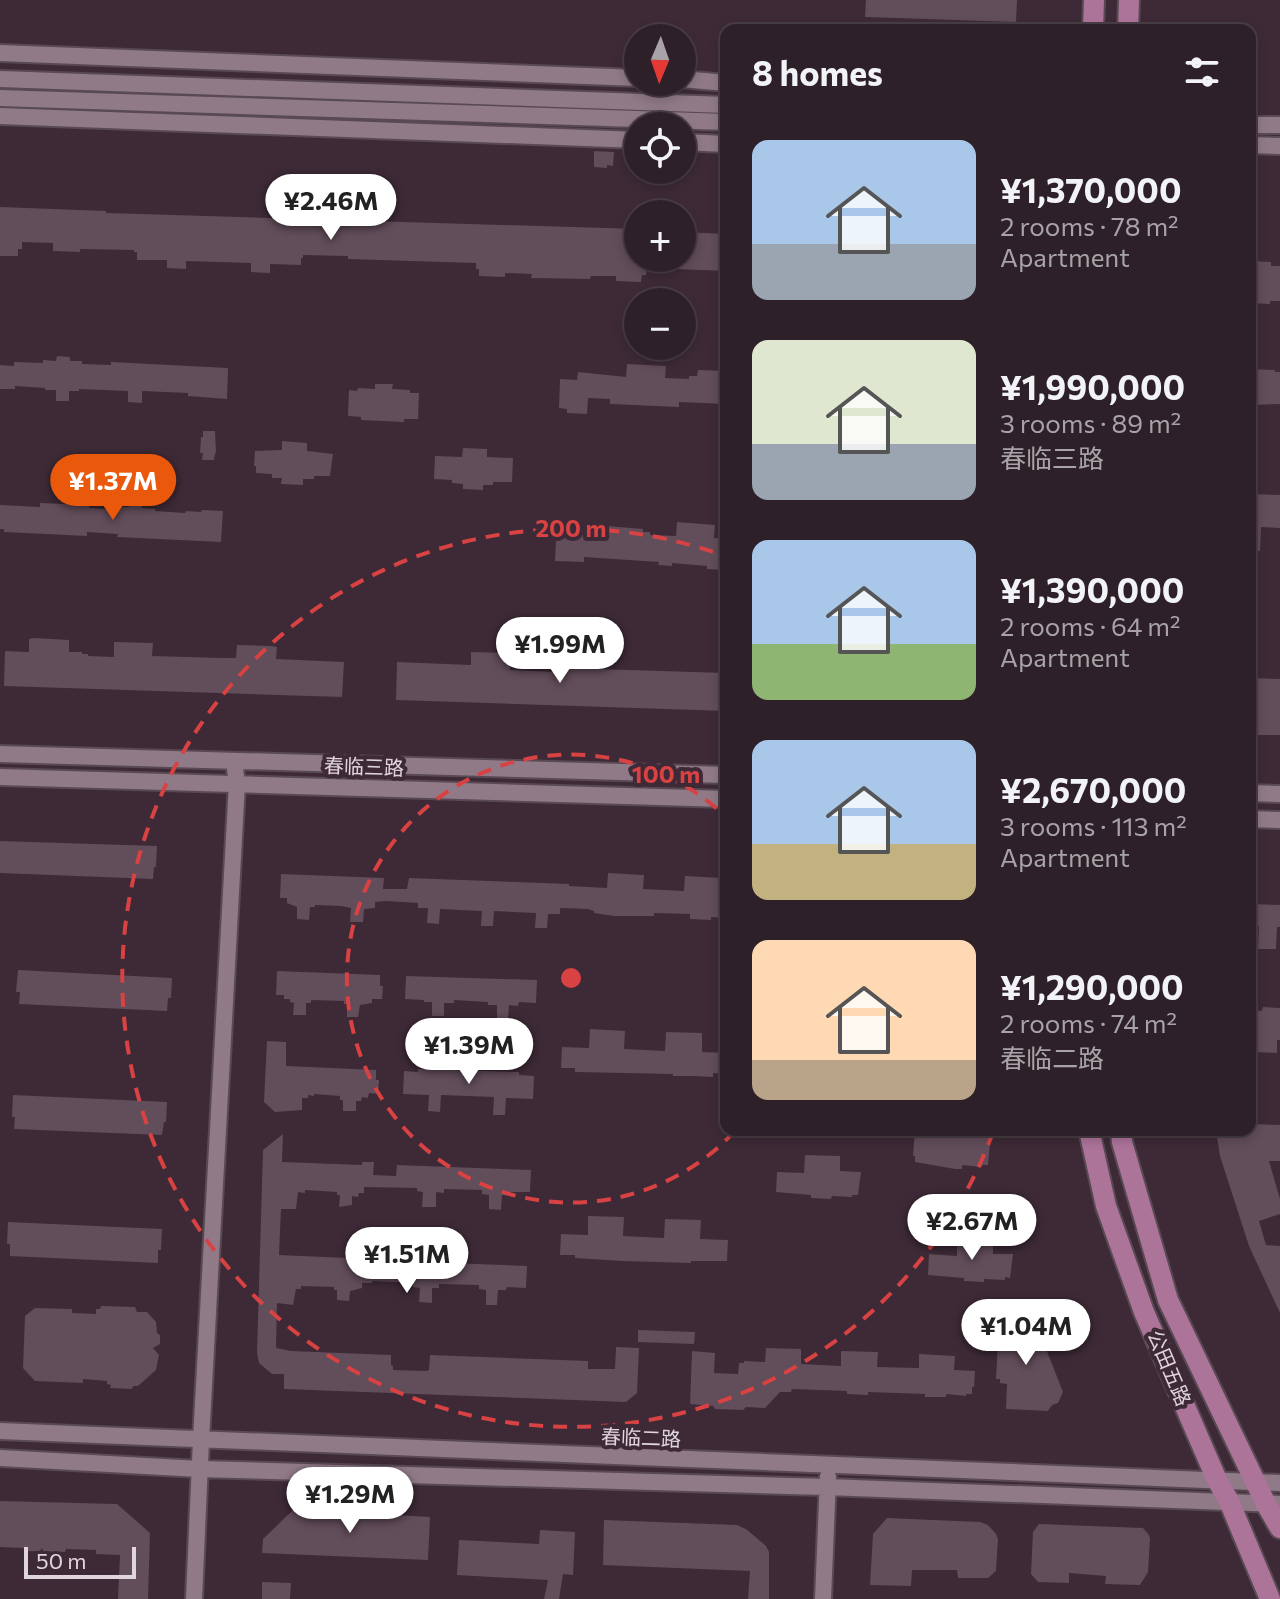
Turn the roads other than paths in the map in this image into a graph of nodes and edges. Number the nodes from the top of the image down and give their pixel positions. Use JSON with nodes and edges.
{"nodes":[{"id":1,"x":1094,"y":0,"type":"edge"},
{"id":2,"x":1129,"y":0,"type":"edge"},
{"id":3,"x":1093,"y":24,"type":"edge"},
{"id":4,"x":1128,"y":24,"type":"edge"},
{"id":5,"x":0,"y":53,"type":"edge"},
{"id":6,"x":624,"y":77,"type":"edge"},
{"id":7,"x":0,"y":79,"type":"edge"},
{"id":8,"x":696,"y":80,"type":"edge"},
{"id":9,"x":720,"y":82,"type":"edge"},
{"id":10,"x":0,"y":98,"type":"edge"},
{"id":11,"x":720,"y":105,"type":"edge"},
{"id":12,"x":0,"y":116,"type":"edge"},
{"id":13,"x":720,"y":122,"type":"edge"},
{"id":14,"x":1256,"y":125,"type":"edge"},
{"id":15,"x":1280,"y":125,"type":"edge"},
{"id":16,"x":624,"y":139,"type":"edge"},
{"id":17,"x":696,"y":143,"type":"edge"},
{"id":18,"x":720,"y":144,"type":"edge"},
{"id":19,"x":1256,"y":145,"type":"edge"},
{"id":20,"x":1280,"y":146,"type":"edge"},
{"id":21,"x":0,"y":754,"type":"edge"},
{"id":22,"x":234,"y":762,"type":"junction"},
{"id":23,"x":720,"y":775,"type":"edge"},
{"id":24,"x":0,"y":777,"type":"edge"},
{"id":25,"x":237,"y":783,"type":"junction"},
{"id":26,"x":1256,"y":793,"type":"edge"},
{"id":27,"x":1280,"y":794,"type":"edge"},
{"id":28,"x":720,"y":799,"type":"edge"},
{"id":29,"x":1256,"y":819,"type":"edge"},
{"id":30,"x":1280,"y":820,"type":"edge"},
{"id":31,"x":1090,"y":1136,"type":"edge"},
{"id":32,"x":1122,"y":1136,"type":"edge"},
{"id":33,"x":0,"y":1431,"type":"edge"},
{"id":34,"x":201,"y":1440,"type":"junction"},
{"id":35,"x":0,"y":1458,"type":"edge"},
{"id":36,"x":828,"y":1466,"type":"junction"},
{"id":37,"x":200,"y":1469,"type":"junction"},
{"id":38,"x":1217,"y":1480,"type":"junction"},
{"id":39,"x":1256,"y":1482,"type":"junction"},
{"id":40,"x":1280,"y":1483,"type":"edge"},
{"id":41,"x":827,"y":1487,"type":"junction"},
{"id":42,"x":1229,"y":1501,"type":"junction"},
{"id":43,"x":1273,"y":1504,"type":"edge"},
{"id":44,"x":1280,"y":1528,"type":"edge"},
{"id":45,"x":194,"y":1599,"type":"edge"},
{"id":46,"x":823,"y":1599,"type":"edge"},
{"id":47,"x":1270,"y":1599,"type":"edge"}],
"edges":[{"from":1,"to":3,"type":"main road"},
{"from":2,"to":4,"type":"main road"},
{"from":5,"to":6,"type":"street"},
{"from":7,"to":11,"type":"street"},
{"from":8,"to":9,"type":"street"},
{"from":10,"to":13,"type":"street"},
{"from":12,"to":16,"type":"street"},
{"from":14,"to":15,"type":"street"},
{"from":17,"to":18,"type":"street"},
{"from":19,"to":20,"type":"street"},
{"from":21,"to":22,"type":"street","name":"春临三路"},
{"from":22,"to":23,"type":"street","name":"春临三路"},
{"from":22,"to":25,"type":"street"},
{"from":24,"to":25,"type":"street","name":"春临三路"},
{"from":25,"to":28,"type":"street","name":"春临三路"},
{"from":25,"to":34,"type":"street"},
{"from":26,"to":27,"type":"street"},
{"from":29,"to":30,"type":"street"},
{"from":31,"to":38,"type":"main road","name":"公田五路"},
{"from":32,"to":39,"type":"main road","name":"公田五路"},
{"from":33,"to":34,"type":"street","name":"春临二路"},
{"from":34,"to":36,"type":"street","name":"春临二路"},
{"from":34,"to":37,"type":"street"},
{"from":35,"to":37,"type":"street"},
{"from":36,"to":38,"type":"street","name":"春临二路"},
{"from":36,"to":41,"type":"street"},
{"from":37,"to":41,"type":"street"},
{"from":37,"to":45,"type":"street"},
{"from":38,"to":39,"type":"street","name":"春临二路"},
{"from":38,"to":42,"type":"main road","name":"公田五路"},
{"from":39,"to":40,"type":"street","name":"春临二路"},
{"from":39,"to":43,"type":"main road","name":"公田五路"},
{"from":41,"to":42,"type":"street"},
{"from":41,"to":46,"type":"street"},
{"from":42,"to":43,"type":"street"},
{"from":42,"to":47,"type":"main road","name":"公田五路"},
{"from":43,"to":44,"type":"main road","name":"公田五路"}]}
